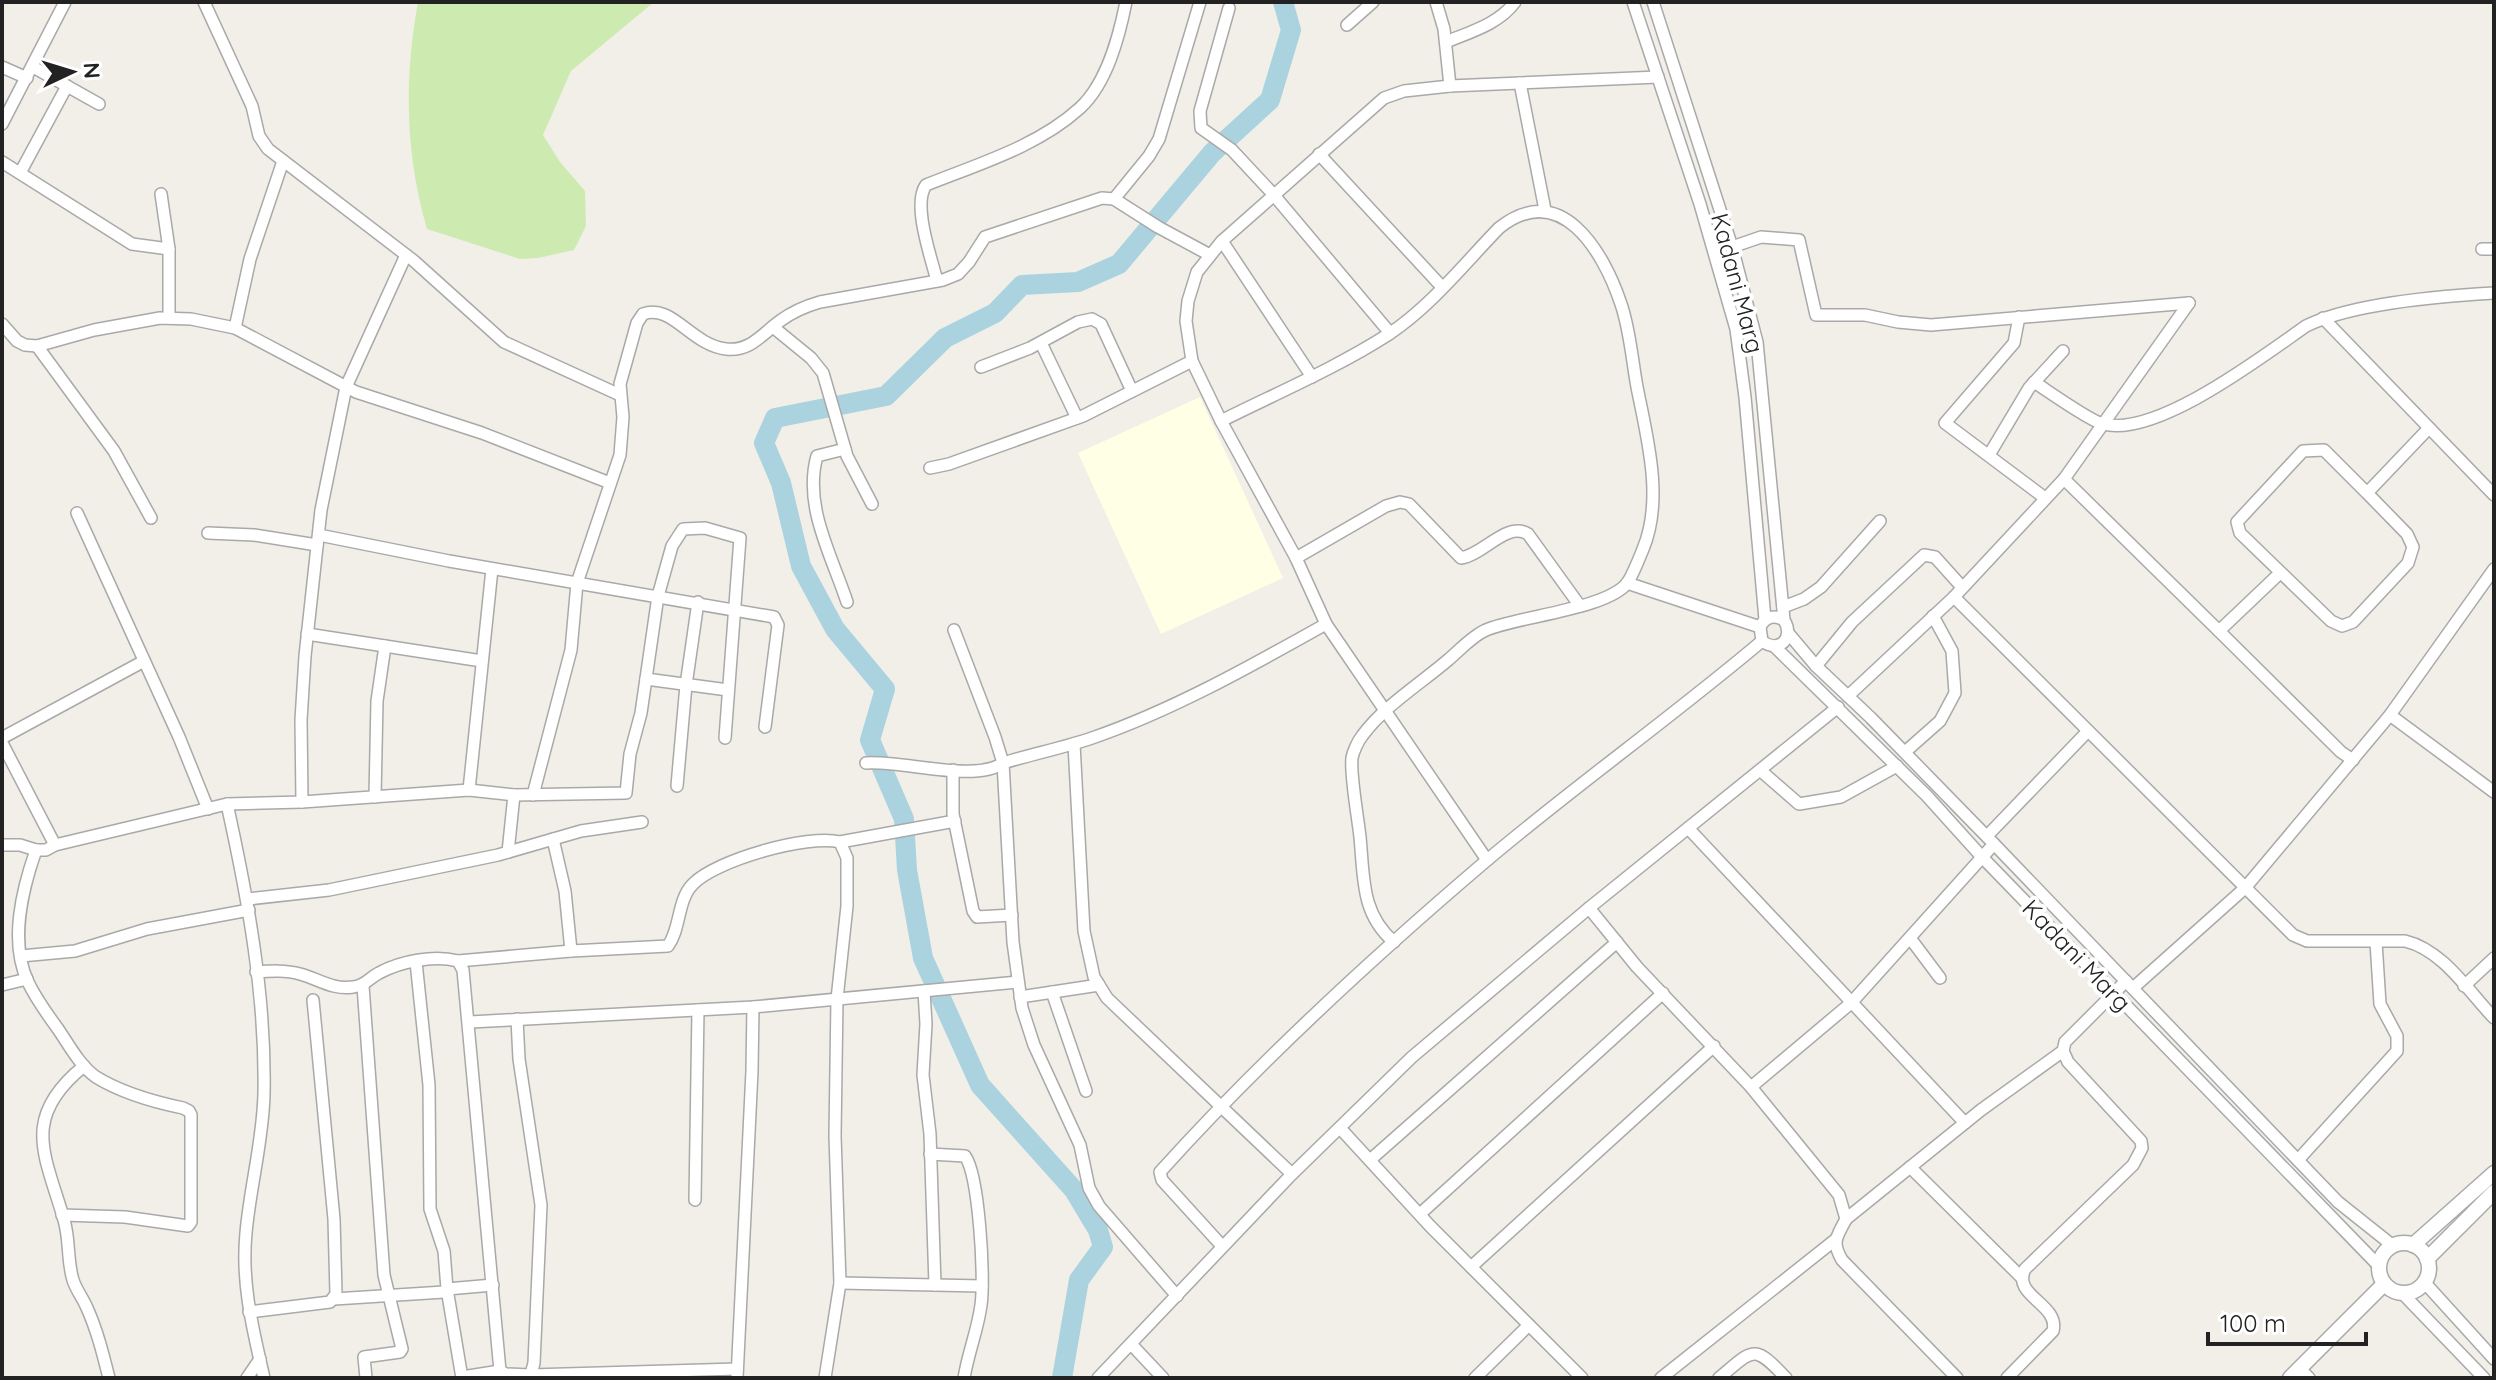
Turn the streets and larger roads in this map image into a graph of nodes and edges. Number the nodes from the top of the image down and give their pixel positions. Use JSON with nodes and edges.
{"nodes":[{"id":1,"x":65,"y":2,"type":"edge"},
{"id":2,"x":204,"y":2,"type":"edge"},
{"id":3,"x":1126,"y":2,"type":"edge"},
{"id":4,"x":1200,"y":2,"type":"edge"},
{"id":5,"x":1373,"y":2,"type":"edge"},
{"id":6,"x":1436,"y":2,"type":"edge"},
{"id":7,"x":1515,"y":2,"type":"edge"},
{"id":8,"x":1633,"y":2,"type":"edge"},
{"id":9,"x":1653,"y":2,"type":"edge"},
{"id":10,"x":1229,"y":8,"type":"dead end"},
{"id":11,"x":1347,"y":25,"type":"dead end"},
{"id":12,"x":1446,"y":42,"type":"junction"},
{"id":13,"x":2,"y":67,"type":"edge"},
{"id":14,"x":30,"y":73,"type":"junction"},
{"id":15,"x":1658,"y":77,"type":"junction"},
{"id":16,"x":1520,"y":83,"type":"junction"},
{"id":17,"x":67,"y":86,"type":"junction"},
{"id":18,"x":1450,"y":86,"type":"junction"},
{"id":19,"x":99,"y":104,"type":"dead end"},
{"id":20,"x":2,"y":124,"type":"edge"},
{"id":21,"x":1319,"y":154,"type":"junction"},
{"id":22,"x":283,"y":161,"type":"junction"},
{"id":23,"x":2,"y":162,"type":"edge"},
{"id":24,"x":20,"y":173,"type":"junction"},
{"id":25,"x":161,"y":194,"type":"dead end"},
{"id":26,"x":1273,"y":194,"type":"junction"},
{"id":27,"x":1114,"y":199,"type":"junction"},
{"id":28,"x":1545,"y":210,"type":"junction"},
{"id":29,"x":1222,"y":241,"type":"junction"},
{"id":30,"x":1732,"y":247,"type":"junction"},
{"id":31,"x":169,"y":249,"type":"junction"},
{"id":32,"x":406,"y":255,"type":"junction"},
{"id":33,"x":1210,"y":255,"type":"junction"},
{"id":34,"x":937,"y":281,"type":"junction"},
{"id":35,"x":1442,"y":287,"type":"junction"},
{"id":36,"x":2494,"y":293,"type":"edge"},
{"id":37,"x":2019,"y":317,"type":"junction"},
{"id":38,"x":169,"y":318,"type":"junction"},
{"id":39,"x":2323,"y":318,"type":"junction"},
{"id":40,"x":2,"y":324,"type":"edge"},
{"id":41,"x":773,"y":327,"type":"junction"},
{"id":42,"x":235,"y":328,"type":"junction"},
{"id":43,"x":1390,"y":333,"type":"junction"},
{"id":44,"x":1041,"y":343,"type":"junction"},
{"id":45,"x":37,"y":346,"type":"junction"},
{"id":46,"x":2063,"y":351,"type":"dead end"},
{"id":47,"x":1192,"y":361,"type":"junction"},
{"id":48,"x":981,"y":367,"type":"dead end"},
{"id":49,"x":1312,"y":377,"type":"junction"},
{"id":50,"x":2034,"y":382,"type":"junction"},
{"id":51,"x":346,"y":387,"type":"junction"},
{"id":52,"x":1132,"y":391,"type":"junction"},
{"id":53,"x":620,"y":395,"type":"junction"},
{"id":54,"x":1077,"y":418,"type":"junction"},
{"id":55,"x":1221,"y":421,"type":"junction"},
{"id":56,"x":2102,"y":424,"type":"junction"},
{"id":57,"x":2429,"y":428,"type":"junction"},
{"id":58,"x":845,"y":449,"type":"junction"},
{"id":59,"x":1989,"y":455,"type":"junction"},
{"id":60,"x":930,"y":468,"type":"dead end"},
{"id":61,"x":2064,"y":479,"type":"junction"},
{"id":62,"x":610,"y":483,"type":"junction"},
{"id":63,"x":2367,"y":493,"type":"junction"},
{"id":64,"x":2494,"y":495,"type":"edge"},
{"id":65,"x":2045,"y":498,"type":"junction"},
{"id":66,"x":872,"y":504,"type":"dead end"},
{"id":67,"x":77,"y":513,"type":"dead end"},
{"id":68,"x":151,"y":518,"type":"dead end"},
{"id":69,"x":1880,"y":521,"type":"dead end"},
{"id":70,"x":208,"y":533,"type":"dead end"},
{"id":71,"x":318,"y":540,"type":"junction"},
{"id":72,"x":1296,"y":558,"type":"junction"},
{"id":73,"x":492,"y":569,"type":"junction"},
{"id":74,"x":2494,"y":569,"type":"edge"},
{"id":75,"x":2280,"y":573,"type":"junction"},
{"id":76,"x":577,"y":583,"type":"junction"},
{"id":77,"x":1627,"y":583,"type":"junction"},
{"id":78,"x":1962,"y":587,"type":"junction"},
{"id":79,"x":658,"y":596,"type":"junction"},
{"id":80,"x":1954,"y":597,"type":"junction"},
{"id":81,"x":698,"y":602,"type":"junction"},
{"id":82,"x":847,"y":602,"type":"dead end"},
{"id":83,"x":1580,"y":606,"type":"junction"},
{"id":84,"x":1783,"y":607,"type":"junction"},
{"id":85,"x":735,"y":609,"type":"junction"},
{"id":86,"x":1933,"y":616,"type":"junction"},
{"id":87,"x":1784,"y":620,"type":"junction"},
{"id":88,"x":1762,"y":623,"type":"junction"},
{"id":89,"x":1326,"y":624,"type":"junction"},
{"id":90,"x":954,"y":630,"type":"dead end"},
{"id":91,"x":2219,"y":631,"type":"junction"},
{"id":92,"x":307,"y":634,"type":"junction"},
{"id":93,"x":1789,"y":634,"type":"junction"},
{"id":94,"x":1762,"y":641,"type":"junction"},
{"id":95,"x":385,"y":646,"type":"junction"},
{"id":96,"x":1775,"y":647,"type":"junction"},
{"id":97,"x":144,"y":661,"type":"junction"},
{"id":98,"x":482,"y":661,"type":"junction"},
{"id":99,"x":1816,"y":666,"type":"junction"},
{"id":100,"x":646,"y":679,"type":"junction"},
{"id":101,"x":686,"y":685,"type":"junction"},
{"id":102,"x":728,"y":690,"type":"junction"},
{"id":103,"x":1848,"y":696,"type":"junction"},
{"id":104,"x":1838,"y":707,"type":"junction"},
{"id":105,"x":1384,"y":713,"type":"junction"},
{"id":106,"x":2390,"y":715,"type":"junction"},
{"id":107,"x":765,"y":727,"type":"dead end"},
{"id":108,"x":2088,"y":731,"type":"junction"},
{"id":109,"x":725,"y":738,"type":"dead end"},
{"id":110,"x":2,"y":740,"type":"edge"},
{"id":111,"x":1074,"y":744,"type":"junction"},
{"id":112,"x":1905,"y":752,"type":"junction"},
{"id":113,"x":2353,"y":760,"type":"junction"},
{"id":114,"x":866,"y":763,"type":"dead end"},
{"id":115,"x":1003,"y":763,"type":"junction"},
{"id":116,"x":1897,"y":766,"type":"junction"},
{"id":117,"x":953,"y":770,"type":"junction"},
{"id":118,"x":1760,"y":770,"type":"junction"},
{"id":119,"x":677,"y":786,"type":"dead end"},
{"id":120,"x":469,"y":790,"type":"junction"},
{"id":121,"x":2494,"y":792,"type":"edge"},
{"id":122,"x":514,"y":795,"type":"junction"},
{"id":123,"x":533,"y":795,"type":"junction"},
{"id":124,"x":375,"y":797,"type":"junction"},
{"id":125,"x":302,"y":802,"type":"junction"},
{"id":126,"x":227,"y":804,"type":"junction"},
{"id":127,"x":208,"y":809,"type":"junction"},
{"id":128,"x":955,"y":821,"type":"junction"},
{"id":129,"x":642,"y":822,"type":"dead end"},
{"id":130,"x":1688,"y":828,"type":"junction"},
{"id":131,"x":553,"y":839,"type":"junction"},
{"id":132,"x":1990,"y":840,"type":"junction"},
{"id":133,"x":840,"y":842,"type":"junction"},
{"id":134,"x":2,"y":845,"type":"edge"},
{"id":135,"x":55,"y":845,"type":"junction"},
{"id":136,"x":36,"y":850,"type":"junction"},
{"id":137,"x":508,"y":852,"type":"junction"},
{"id":138,"x":1982,"y":857,"type":"junction"},
{"id":139,"x":1487,"y":860,"type":"junction"},
{"id":140,"x":2245,"y":888,"type":"junction"},
{"id":141,"x":249,"y":904,"type":"junction"},
{"id":142,"x":1589,"y":908,"type":"junction"},
{"id":143,"x":1012,"y":915,"type":"junction"},
{"id":144,"x":1910,"y":938,"type":"junction"},
{"id":145,"x":1394,"y":942,"type":"junction"},
{"id":146,"x":1617,"y":942,"type":"junction"},
{"id":147,"x":2376,"y":942,"type":"junction"},
{"id":148,"x":571,"y":951,"type":"junction"},
{"id":149,"x":21,"y":956,"type":"junction"},
{"id":150,"x":2494,"y":958,"type":"edge"},
{"id":151,"x":458,"y":961,"type":"junction"},
{"id":152,"x":416,"y":962,"type":"junction"},
{"id":153,"x":256,"y":972,"type":"junction"},
{"id":154,"x":1940,"y":978,"type":"dead end"},
{"id":155,"x":27,"y":979,"type":"junction"},
{"id":156,"x":1018,"y":982,"type":"junction"},
{"id":157,"x":2,"y":985,"type":"edge"},
{"id":158,"x":1099,"y":985,"type":"junction"},
{"id":159,"x":2130,"y":985,"type":"junction"},
{"id":160,"x":363,"y":986,"type":"junction"},
{"id":161,"x":2464,"y":986,"type":"junction"},
{"id":162,"x":927,"y":991,"type":"junction"},
{"id":163,"x":1052,"y":992,"type":"junction"},
{"id":164,"x":1663,"y":993,"type":"junction"},
{"id":165,"x":2114,"y":994,"type":"junction"},
{"id":166,"x":1020,"y":997,"type":"junction"},
{"id":167,"x":837,"y":999,"type":"junction"},
{"id":168,"x":313,"y":1000,"type":"dead end"},
{"id":169,"x":1851,"y":1003,"type":"junction"},
{"id":170,"x":753,"y":1007,"type":"junction"},
{"id":171,"x":698,"y":1010,"type":"junction"},
{"id":172,"x":2494,"y":1018,"type":"edge"},
{"id":173,"x":517,"y":1019,"type":"junction"},
{"id":174,"x":470,"y":1022,"type":"junction"},
{"id":175,"x":1714,"y":1046,"type":"junction"},
{"id":176,"x":2063,"y":1051,"type":"junction"},
{"id":177,"x":84,"y":1066,"type":"junction"},
{"id":178,"x":1751,"y":1087,"type":"junction"},
{"id":179,"x":1086,"y":1091,"type":"dead end"},
{"id":180,"x":1220,"y":1106,"type":"junction"},
{"id":181,"x":1965,"y":1123,"type":"junction"},
{"id":182,"x":1340,"y":1128,"type":"junction"},
{"id":183,"x":930,"y":1154,"type":"junction"},
{"id":184,"x":1370,"y":1160,"type":"junction"},
{"id":185,"x":2298,"y":1160,"type":"junction"},
{"id":186,"x":1910,"y":1167,"type":"junction"},
{"id":187,"x":2494,"y":1173,"type":"edge"},
{"id":188,"x":1292,"y":1174,"type":"junction"},
{"id":189,"x":2494,"y":1192,"type":"edge"},
{"id":190,"x":695,"y":1200,"type":"dead end"},
{"id":191,"x":1420,"y":1214,"type":"junction"},
{"id":192,"x":62,"y":1215,"type":"junction"},
{"id":193,"x":1846,"y":1219,"type":"junction"},
{"id":194,"x":1835,"y":1240,"type":"junction"},
{"id":195,"x":2392,"y":1245,"type":"junction"},
{"id":196,"x":2413,"y":1245,"type":"junction"},
{"id":197,"x":1222,"y":1246,"type":"junction"},
{"id":198,"x":2427,"y":1259,"type":"junction"},
{"id":199,"x":2378,"y":1265,"type":"junction"},
{"id":200,"x":1471,"y":1267,"type":"junction"},
{"id":201,"x":2021,"y":1277,"type":"junction"},
{"id":202,"x":840,"y":1283,"type":"junction"},
{"id":203,"x":2425,"y":1283,"type":"junction"},
{"id":204,"x":2384,"y":1284,"type":"junction"},
{"id":205,"x":493,"y":1285,"type":"junction"},
{"id":206,"x":935,"y":1285,"type":"junction"},
{"id":207,"x":982,"y":1286,"type":"junction"},
{"id":208,"x":447,"y":1289,"type":"junction"},
{"id":209,"x":390,"y":1294,"type":"junction"},
{"id":210,"x":2403,"y":1294,"type":"junction"},
{"id":211,"x":1177,"y":1296,"type":"junction"},
{"id":212,"x":334,"y":1299,"type":"junction"},
{"id":213,"x":249,"y":1312,"type":"junction"},
{"id":214,"x":1529,"y":1325,"type":"junction"},
{"id":215,"x":1131,"y":1344,"type":"junction"},
{"id":216,"x":260,"y":1359,"type":"junction"},
{"id":217,"x":2494,"y":1359,"type":"edge"},
{"id":218,"x":500,"y":1371,"type":"junction"},
{"id":219,"x":737,"y":1373,"type":"edge"},
{"id":220,"x":2300,"y":1375,"type":"edge"},
{"id":221,"x":532,"y":1377,"type":"edge"},
{"id":222,"x":109,"y":1378,"type":"edge"},
{"id":223,"x":247,"y":1378,"type":"edge"},
{"id":224,"x":264,"y":1378,"type":"edge"},
{"id":225,"x":366,"y":1378,"type":"edge"},
{"id":226,"x":462,"y":1378,"type":"edge"},
{"id":227,"x":825,"y":1378,"type":"edge"},
{"id":228,"x":964,"y":1378,"type":"edge"},
{"id":229,"x":1098,"y":1378,"type":"edge"},
{"id":230,"x":1163,"y":1378,"type":"edge"},
{"id":231,"x":1475,"y":1378,"type":"edge"},
{"id":232,"x":1582,"y":1378,"type":"edge"},
{"id":233,"x":1661,"y":1378,"type":"edge"},
{"id":234,"x":1719,"y":1378,"type":"edge"},
{"id":235,"x":1786,"y":1378,"type":"edge"},
{"id":236,"x":1957,"y":1378,"type":"edge"},
{"id":237,"x":2007,"y":1378,"type":"edge"},
{"id":238,"x":2484,"y":1378,"type":"edge"}],
"edges":[{"from":1,"to":14,"type":"street"},
{"from":2,"to":22,"type":"street"},
{"from":3,"to":34,"type":"street"},
{"from":4,"to":27,"type":"street"},
{"from":5,"to":11,"type":"street"},
{"from":6,"to":12,"type":"street"},
{"from":7,"to":12,"type":"street"},
{"from":8,"to":15,"type":"street","name":"Kadani Marg"},
{"from":9,"to":30,"type":"street","name":"Kadani Marg"},
{"from":10,"to":26,"type":"street"},
{"from":12,"to":18,"type":"street"},
{"from":13,"to":14,"type":"street"},
{"from":14,"to":17,"type":"street"},
{"from":14,"to":20,"type":"street"},
{"from":15,"to":16,"type":"street"},
{"from":15,"to":88,"type":"street","name":"Kadani Marg"},
{"from":16,"to":18,"type":"street"},
{"from":16,"to":28,"type":"street"},
{"from":17,"to":19,"type":"street"},
{"from":17,"to":24,"type":"street"},
{"from":18,"to":21,"type":"street"},
{"from":21,"to":26,"type":"street"},
{"from":21,"to":35,"type":"street"},
{"from":22,"to":32,"type":"street"},
{"from":22,"to":42,"type":"street"},
{"from":23,"to":24,"type":"street"},
{"from":24,"to":31,"type":"street"},
{"from":25,"to":31,"type":"street"},
{"from":26,"to":29,"type":"street"},
{"from":26,"to":43,"type":"street"},
{"from":27,"to":33,"type":"street"},
{"from":27,"to":34,"type":"street"},
{"from":28,"to":35,"type":"street"},
{"from":28,"to":77,"type":"street"},
{"from":29,"to":33,"type":"street"},
{"from":29,"to":49,"type":"street"},
{"from":30,"to":37,"type":"street"},
{"from":30,"to":84,"type":"street","name":"Kadani Marg"},
{"from":31,"to":38,"type":"street"},
{"from":32,"to":51,"type":"street"},
{"from":32,"to":53,"type":"street"},
{"from":33,"to":47,"type":"street"},
{"from":34,"to":41,"type":"street"},
{"from":35,"to":43,"type":"street"},
{"from":36,"to":39,"type":"street"},
{"from":37,"to":56,"type":"street"},
{"from":37,"to":59,"type":"street"},
{"from":38,"to":42,"type":"street"},
{"from":38,"to":45,"type":"street"},
{"from":39,"to":56,"type":"street"},
{"from":39,"to":57,"type":"street"},
{"from":40,"to":45,"type":"street"},
{"from":41,"to":53,"type":"street"},
{"from":41,"to":58,"type":"street"},
{"from":42,"to":51,"type":"street"},
{"from":43,"to":49,"type":"street"},
{"from":44,"to":48,"type":"street"},
{"from":44,"to":52,"type":"street"},
{"from":44,"to":54,"type":"street"},
{"from":45,"to":68,"type":"street"},
{"from":46,"to":50,"type":"street"},
{"from":47,"to":52,"type":"street"},
{"from":47,"to":55,"type":"street"},
{"from":49,"to":55,"type":"street"},
{"from":50,"to":56,"type":"street"},
{"from":50,"to":59,"type":"street"},
{"from":51,"to":62,"type":"street"},
{"from":51,"to":71,"type":"street"},
{"from":52,"to":54,"type":"street"},
{"from":53,"to":62,"type":"street"},
{"from":54,"to":60,"type":"street"},
{"from":55,"to":72,"type":"street"},
{"from":56,"to":61,"type":"street"},
{"from":57,"to":63,"type":"street"},
{"from":57,"to":64,"type":"street"},
{"from":58,"to":66,"type":"street"},
{"from":58,"to":82,"type":"street"},
{"from":59,"to":65,"type":"street"},
{"from":61,"to":65,"type":"street"},
{"from":61,"to":91,"type":"street"},
{"from":62,"to":76,"type":"street"},
{"from":63,"to":75,"type":"street"},
{"from":63,"to":75,"type":"street"},
{"from":65,"to":78,"type":"street"},
{"from":67,"to":97,"type":"street"},
{"from":69,"to":84,"type":"street"},
{"from":70,"to":71,"type":"street"},
{"from":71,"to":73,"type":"street"},
{"from":71,"to":92,"type":"street"},
{"from":72,"to":83,"type":"street"},
{"from":72,"to":89,"type":"street"},
{"from":73,"to":76,"type":"street"},
{"from":73,"to":98,"type":"street"},
{"from":74,"to":106,"type":"street"},
{"from":75,"to":91,"type":"street"},
{"from":76,"to":79,"type":"street"},
{"from":76,"to":123,"type":"street"},
{"from":77,"to":83,"type":"street"},
{"from":77,"to":88,"type":"street"},
{"from":78,"to":80,"type":"street"},
{"from":78,"to":99,"type":"street"},
{"from":79,"to":81,"type":"street"},
{"from":79,"to":85,"type":"street"},
{"from":79,"to":100,"type":"street"},
{"from":80,"to":86,"type":"street"},
{"from":80,"to":108,"type":"street"},
{"from":81,"to":85,"type":"street"},
{"from":81,"to":101,"type":"street"},
{"from":83,"to":105,"type":"street"},
{"from":84,"to":87,"type":"street","name":"Kadani Marg"},
{"from":85,"to":102,"type":"street"},
{"from":85,"to":107,"type":"street"},
{"from":86,"to":103,"type":"street"},
{"from":86,"to":112,"type":"street"},
{"from":87,"to":88,"type":"street"},
{"from":87,"to":93,"type":"street"},
{"from":88,"to":94,"type":"street"},
{"from":89,"to":105,"type":"street"},
{"from":89,"to":111,"type":"street"},
{"from":90,"to":115,"type":"street"},
{"from":91,"to":113,"type":"street"},
{"from":92,"to":95,"type":"street"},
{"from":92,"to":125,"type":"street"},
{"from":93,"to":96,"type":"street"},
{"from":93,"to":99,"type":"street","name":"Kadani Marg"},
{"from":94,"to":96,"type":"street"},
{"from":94,"to":139,"type":"street"},
{"from":95,"to":98,"type":"street"},
{"from":95,"to":124,"type":"street"},
{"from":96,"to":104,"type":"street","name":"Kadani Marg"},
{"from":97,"to":110,"type":"street"},
{"from":97,"to":127,"type":"street"},
{"from":98,"to":120,"type":"street"},
{"from":99,"to":103,"type":"street","name":"Kadani Marg"},
{"from":100,"to":101,"type":"street"},
{"from":100,"to":123,"type":"street"},
{"from":101,"to":102,"type":"street"},
{"from":101,"to":119,"type":"street"},
{"from":102,"to":109,"type":"street"},
{"from":103,"to":112,"type":"street","name":"Kadani Marg"},
{"from":104,"to":116,"type":"street","name":"Kadani Marg"},
{"from":104,"to":118,"type":"street"},
{"from":105,"to":139,"type":"street"},
{"from":105,"to":145,"type":"street"},
{"from":106,"to":113,"type":"street"},
{"from":106,"to":121,"type":"street"},
{"from":108,"to":132,"type":"street"},
{"from":108,"to":140,"type":"street"},
{"from":110,"to":135,"type":"street"},
{"from":111,"to":115,"type":"street"},
{"from":111,"to":158,"type":"street"},
{"from":112,"to":132,"type":"street","name":"Kadani Marg"},
{"from":113,"to":140,"type":"street"},
{"from":114,"to":117,"type":"street"},
{"from":115,"to":117,"type":"street"},
{"from":115,"to":143,"type":"street"},
{"from":116,"to":118,"type":"street"},
{"from":116,"to":138,"type":"street","name":"Kadani Marg"},
{"from":117,"to":128,"type":"street"},
{"from":118,"to":130,"type":"street"},
{"from":120,"to":122,"type":"street"},
{"from":120,"to":124,"type":"street"},
{"from":122,"to":123,"type":"street"},
{"from":122,"to":137,"type":"street"},
{"from":124,"to":125,"type":"street"},
{"from":125,"to":126,"type":"street"},
{"from":126,"to":127,"type":"street"},
{"from":126,"to":141,"type":"street"},
{"from":127,"to":135,"type":"street"},
{"from":128,"to":133,"type":"street"},
{"from":128,"to":143,"type":"street"},
{"from":129,"to":131,"type":"street"},
{"from":130,"to":142,"type":"street"},
{"from":130,"to":169,"type":"street"},
{"from":131,"to":137,"type":"street"},
{"from":131,"to":148,"type":"street"},
{"from":132,"to":138,"type":"street"},
{"from":132,"to":159,"type":"street","name":"Kadani Marg"},
{"from":133,"to":148,"type":"street"},
{"from":133,"to":167,"type":"street"},
{"from":134,"to":136,"type":"street"},
{"from":135,"to":136,"type":"street"},
{"from":136,"to":149,"type":"street"},
{"from":137,"to":141,"type":"street"},
{"from":138,"to":144,"type":"street"},
{"from":138,"to":165,"type":"street","name":"Kadani Marg"},
{"from":139,"to":145,"type":"street"},
{"from":140,"to":147,"type":"street"},
{"from":140,"to":159,"type":"street"},
{"from":141,"to":149,"type":"street"},
{"from":141,"to":153,"type":"street"},
{"from":142,"to":146,"type":"street"},
{"from":142,"to":182,"type":"street"},
{"from":143,"to":156,"type":"street"},
{"from":144,"to":154,"type":"street"},
{"from":144,"to":169,"type":"street"},
{"from":145,"to":180,"type":"street"},
{"from":146,"to":164,"type":"street"},
{"from":146,"to":184,"type":"street"},
{"from":147,"to":161,"type":"street"},
{"from":147,"to":185,"type":"street"},
{"from":148,"to":151,"type":"street"},
{"from":149,"to":155,"type":"street"},
{"from":150,"to":161,"type":"street"},
{"from":151,"to":152,"type":"street"},
{"from":151,"to":174,"type":"street"},
{"from":152,"to":160,"type":"street"},
{"from":152,"to":208,"type":"street"},
{"from":153,"to":160,"type":"street"},
{"from":153,"to":213,"type":"street"},
{"from":155,"to":157,"type":"street"},
{"from":155,"to":177,"type":"street"},
{"from":156,"to":162,"type":"street"},
{"from":156,"to":166,"type":"street"},
{"from":158,"to":163,"type":"street"},
{"from":158,"to":180,"type":"street"},
{"from":159,"to":165,"type":"street"},
{"from":159,"to":185,"type":"street","name":"Kadani Marg"},
{"from":160,"to":209,"type":"street"},
{"from":161,"to":172,"type":"street"},
{"from":162,"to":167,"type":"street"},
{"from":162,"to":183,"type":"street"},
{"from":163,"to":166,"type":"street"},
{"from":163,"to":179,"type":"street"},
{"from":164,"to":175,"type":"street"},
{"from":164,"to":191,"type":"street"},
{"from":165,"to":176,"type":"street"},
{"from":165,"to":199,"type":"street","name":"Kadani Marg"},
{"from":166,"to":211,"type":"street"},
{"from":167,"to":170,"type":"street"},
{"from":167,"to":202,"type":"street"},
{"from":168,"to":212,"type":"street"},
{"from":169,"to":178,"type":"street"},
{"from":169,"to":181,"type":"street"},
{"from":170,"to":171,"type":"street"},
{"from":170,"to":219,"type":"street"},
{"from":171,"to":173,"type":"street"},
{"from":171,"to":190,"type":"street"},
{"from":173,"to":174,"type":"street"},
{"from":173,"to":221,"type":"street"},
{"from":174,"to":205,"type":"street"},
{"from":175,"to":178,"type":"street"},
{"from":175,"to":200,"type":"street"},
{"from":176,"to":181,"type":"street"},
{"from":176,"to":201,"type":"street"},
{"from":177,"to":192,"type":"street"},
{"from":177,"to":192,"type":"street"},
{"from":178,"to":193,"type":"street"},
{"from":180,"to":188,"type":"street"},
{"from":180,"to":197,"type":"street"},
{"from":181,"to":186,"type":"street"},
{"from":182,"to":184,"type":"street"},
{"from":182,"to":188,"type":"street"},
{"from":183,"to":206,"type":"street"},
{"from":183,"to":207,"type":"street"},
{"from":184,"to":191,"type":"street"},
{"from":185,"to":195,"type":"street","name":"Kadani Marg"},
{"from":186,"to":193,"type":"street"},
{"from":186,"to":201,"type":"street"},
{"from":187,"to":196,"type":"street"},
{"from":188,"to":197,"type":"street"},
{"from":189,"to":198,"type":"street"},
{"from":191,"to":200,"type":"street"},
{"from":192,"to":222,"type":"street"},
{"from":193,"to":194,"type":"street"},
{"from":194,"to":233,"type":"street"},
{"from":194,"to":236,"type":"street"},
{"from":195,"to":196,"type":"street"},
{"from":195,"to":199,"type":"street"},
{"from":196,"to":198,"type":"street"},
{"from":197,"to":211,"type":"street"},
{"from":198,"to":203,"type":"street"},
{"from":199,"to":204,"type":"street"},
{"from":200,"to":214,"type":"street"},
{"from":201,"to":237,"type":"street"},
{"from":202,"to":206,"type":"street"},
{"from":202,"to":227,"type":"street"},
{"from":203,"to":210,"type":"street"},
{"from":203,"to":217,"type":"street"},
{"from":204,"to":210,"type":"street"},
{"from":204,"to":220,"type":"street"},
{"from":205,"to":208,"type":"street"},
{"from":205,"to":218,"type":"street"},
{"from":206,"to":207,"type":"street"},
{"from":207,"to":228,"type":"street"},
{"from":208,"to":209,"type":"street"},
{"from":208,"to":226,"type":"street"},
{"from":209,"to":212,"type":"street"},
{"from":209,"to":225,"type":"street"},
{"from":210,"to":238,"type":"street"},
{"from":211,"to":215,"type":"street"},
{"from":212,"to":213,"type":"street"},
{"from":213,"to":216,"type":"street"},
{"from":214,"to":231,"type":"street"},
{"from":214,"to":232,"type":"street"},
{"from":215,"to":229,"type":"street"},
{"from":215,"to":230,"type":"street"},
{"from":216,"to":223,"type":"street"},
{"from":216,"to":224,"type":"street"},
{"from":218,"to":221,"type":"street"},
{"from":218,"to":226,"type":"street"},
{"from":219,"to":221,"type":"street"},
{"from":234,"to":235,"type":"street"}]}
